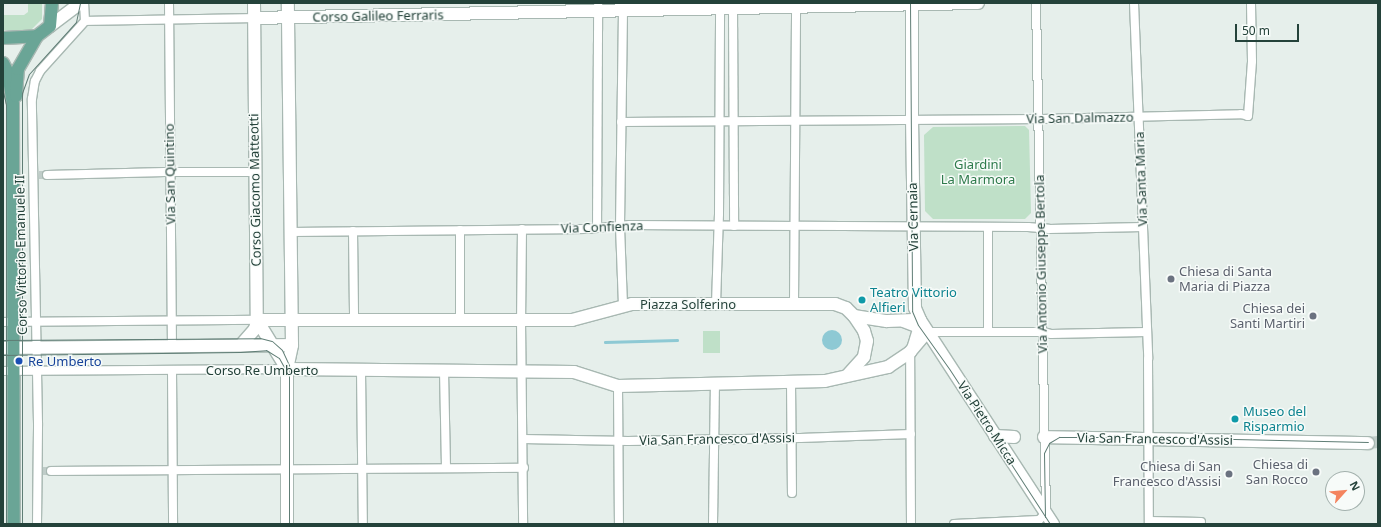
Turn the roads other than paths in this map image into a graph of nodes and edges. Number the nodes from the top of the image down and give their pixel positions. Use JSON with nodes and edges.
{"nodes":[{"id":1,"x":52,"y":3,"type":"edge"},
{"id":2,"x":82,"y":3,"type":"edge"},
{"id":3,"x":169,"y":3,"type":"edge"},
{"id":4,"x":254,"y":3,"type":"edge"},
{"id":5,"x":288,"y":3,"type":"edge"},
{"id":6,"x":978,"y":3,"type":"edge"},
{"id":7,"x":1036,"y":3,"type":"edge"},
{"id":8,"x":1134,"y":3,"type":"edge"},
{"id":9,"x":1251,"y":3,"type":"edge"},
{"id":10,"x":915,"y":4,"type":"edge"},
{"id":11,"x":869,"y":5,"type":"edge"},
{"id":12,"x":598,"y":7,"type":"edge"},
{"id":13,"x":796,"y":8,"type":"junction"},
{"id":14,"x":720,"y":9,"type":"junction"},
{"id":15,"x":733,"y":9,"type":"junction"},
{"id":16,"x":623,"y":12,"type":"junction"},
{"id":17,"x":288,"y":17,"type":"junction"},
{"id":18,"x":254,"y":18,"type":"junction"},
{"id":19,"x":169,"y":19,"type":"junction"},
{"id":20,"x":84,"y":21,"type":"junction"},
{"id":21,"x":50,"y":26,"type":"junction"},
{"id":22,"x":37,"y":36,"type":"junction"},
{"id":23,"x":3,"y":38,"type":"edge"},
{"id":24,"x":3,"y":62,"type":"edge"},
{"id":25,"x":13,"y":104,"type":"junction"},
{"id":26,"x":1138,"y":117,"type":"junction"},
{"id":27,"x":1037,"y":118,"type":"junction"},
{"id":28,"x":912,"y":119,"type":"junction"},
{"id":29,"x":720,"y":121,"type":"junction"},
{"id":30,"x":734,"y":121,"type":"junction"},
{"id":31,"x":796,"y":121,"type":"junction"},
{"id":32,"x":621,"y":122,"type":"junction"},
{"id":33,"x":170,"y":172,"type":"junction"},
{"id":34,"x":255,"y":172,"type":"junction"},
{"id":35,"x":40,"y":175,"type":"junction"},
{"id":36,"x":719,"y":225,"type":"junction"},
{"id":37,"x":620,"y":226,"type":"junction"},
{"id":38,"x":734,"y":226,"type":"junction"},
{"id":39,"x":793,"y":227,"type":"junction"},
{"id":40,"x":1143,"y":227,"type":"junction"},
{"id":41,"x":597,"y":228,"type":"junction"},
{"id":42,"x":913,"y":228,"type":"junction"},
{"id":43,"x":988,"y":228,"type":"junction"},
{"id":44,"x":1041,"y":228,"type":"junction"},
{"id":45,"x":522,"y":229,"type":"junction"},
{"id":46,"x":460,"y":230,"type":"junction"},
{"id":47,"x":352,"y":231,"type":"junction"},
{"id":48,"x":291,"y":232,"type":"junction"},
{"id":49,"x":716,"y":304,"type":"junction"},
{"id":50,"x":794,"y":304,"type":"junction"},
{"id":51,"x":623,"y":305,"type":"junction"},
{"id":52,"x":854,"y":316,"type":"junction"},
{"id":53,"x":354,"y":319,"type":"junction"},
{"id":54,"x":460,"y":319,"type":"junction"},
{"id":55,"x":257,"y":320,"type":"junction"},
{"id":56,"x":292,"y":320,"type":"junction"},
{"id":57,"x":521,"y":320,"type":"junction"},
{"id":58,"x":172,"y":321,"type":"junction"},
{"id":59,"x":9,"y":322,"type":"edge"},
{"id":60,"x":36,"y":322,"type":"junction"},
{"id":61,"x":921,"y":327,"type":"junction"},
{"id":62,"x":988,"y":332,"type":"junction"},
{"id":63,"x":1042,"y":332,"type":"junction"},
{"id":64,"x":1146,"y":332,"type":"junction"},
{"id":65,"x":241,"y":345,"type":"junction"},
{"id":66,"x":272,"y":345,"type":"junction"},
{"id":67,"x":292,"y":345,"type":"junction"},
{"id":68,"x":172,"y":346,"type":"junction"},
{"id":69,"x":8,"y":348,"type":"edge"},
{"id":70,"x":36,"y":348,"type":"junction"},
{"id":71,"x":910,"y":352,"type":"junction"},
{"id":72,"x":287,"y":369,"type":"junction"},
{"id":73,"x":36,"y":370,"type":"junction"},
{"id":74,"x":172,"y":370,"type":"junction"},
{"id":75,"x":8,"y":371,"type":"edge"},
{"id":76,"x":361,"y":371,"type":"junction"},
{"id":77,"x":444,"y":371,"type":"junction"},
{"id":78,"x":522,"y":372,"type":"junction"},
{"id":79,"x":847,"y":376,"type":"junction"},
{"id":80,"x":791,"y":382,"type":"junction"},
{"id":81,"x":715,"y":384,"type":"junction"},
{"id":82,"x":618,"y":386,"type":"junction"},
{"id":83,"x":910,"y":434,"type":"junction"},
{"id":84,"x":995,"y":436,"type":"junction"},
{"id":85,"x":1014,"y":437,"type":"dead end"},
{"id":86,"x":1044,"y":437,"type":"junction"},
{"id":87,"x":792,"y":438,"type":"junction"},
{"id":88,"x":1149,"y":438,"type":"junction"},
{"id":89,"x":523,"y":439,"type":"junction"},
{"id":90,"x":714,"y":439,"type":"junction"},
{"id":91,"x":619,"y":440,"type":"junction"},
{"id":92,"x":1365,"y":443,"type":"tunnel mouth"},
{"id":93,"x":446,"y":467,"type":"junction"},
{"id":94,"x":362,"y":468,"type":"junction"},
{"id":95,"x":524,"y":468,"type":"junction"},
{"id":96,"x":287,"y":469,"type":"junction"},
{"id":97,"x":173,"y":470,"type":"junction"},
{"id":98,"x":44,"y":471,"type":"junction"},
{"id":99,"x":792,"y":493,"type":"dead end"},
{"id":100,"x":1047,"y":519,"type":"edge"},
{"id":101,"x":1149,"y":522,"type":"edge"},
{"id":102,"x":1201,"y":522,"type":"dead end"},
{"id":103,"x":14,"y":524,"type":"edge"},
{"id":104,"x":36,"y":524,"type":"edge"},
{"id":105,"x":173,"y":524,"type":"edge"},
{"id":106,"x":287,"y":524,"type":"edge"},
{"id":107,"x":363,"y":524,"type":"edge"},
{"id":108,"x":523,"y":524,"type":"edge"},
{"id":109,"x":619,"y":524,"type":"edge"},
{"id":110,"x":713,"y":524,"type":"edge"},
{"id":111,"x":912,"y":524,"type":"edge"},
{"id":112,"x":954,"y":524,"type":"edge"},
{"id":113,"x":1053,"y":524,"type":"edge"},
{"id":114,"x":1060,"y":524,"type":"edge"}],
"edges":[{"from":1,"to":21,"type":"main road"},
{"from":2,"to":20,"type":"street"},
{"from":2,"to":21,"type":"street"},
{"from":3,"to":19,"type":"street","name":"Via San Quintino"},
{"from":4,"to":18,"type":"street","name":"Corso Giacomo Matteotti"},
{"from":5,"to":17,"type":"street"},
{"from":6,"to":10,"type":"street","name":"Corso Galileo Ferraris"},
{"from":7,"to":27,"type":"street","name":"Via Antonio Giuseppe Bertola"},
{"from":8,"to":26,"type":"street","name":"Via Santa Maria"},
{"from":9,"to":26,"type":"street","name":"Via San Dalmazzo"},
{"from":10,"to":11,"type":"street","name":"Corso Galileo Ferraris"},
{"from":10,"to":28,"type":"street","name":"Via Cernaia"},
{"from":11,"to":13,"type":"street","name":"Corso Galileo Ferraris"},
{"from":12,"to":16,"type":"street","name":"Corso Galileo Ferraris"},
{"from":12,"to":17,"type":"street","name":"Corso Galileo Ferraris"},
{"from":12,"to":41,"type":"street"},
{"from":13,"to":15,"type":"street","name":"Corso Galileo Ferraris"},
{"from":13,"to":31,"type":"street"},
{"from":14,"to":15,"type":"street","name":"Corso Galileo Ferraris"},
{"from":14,"to":16,"type":"street","name":"Corso Galileo Ferraris"},
{"from":14,"to":29,"type":"street"},
{"from":15,"to":30,"type":"street"},
{"from":16,"to":32,"type":"street"},
{"from":17,"to":18,"type":"street","name":"Corso Galileo Ferraris"},
{"from":17,"to":48,"type":"street"},
{"from":18,"to":19,"type":"street","name":"Corso Galileo Ferraris"},
{"from":18,"to":34,"type":"street","name":"Corso Giacomo Matteotti"},
{"from":19,"to":20,"type":"street","name":"Corso Galileo Ferraris"},
{"from":19,"to":33,"type":"street","name":"Via San Quintino"},
{"from":20,"to":35,"type":"street","name":"Corso Vittorio Emanuele II"},
{"from":21,"to":22,"type":"main road"},
{"from":22,"to":23,"type":"main road"},
{"from":22,"to":25,"type":"main road","name":"Corso Vittorio Emanuele II"},
{"from":24,"to":25,"type":"main road","name":"Corso Vittorio Emanuele II"},
{"from":25,"to":59,"type":"main road","name":"Corso Vittorio Emanuele II"},
{"from":26,"to":27,"type":"street","name":"Via San Dalmazzo"},
{"from":26,"to":40,"type":"street","name":"Via Santa Maria"},
{"from":27,"to":28,"type":"street","name":"Via San Dalmazzo"},
{"from":27,"to":44,"type":"street","name":"Via Antonio Giuseppe Bertola"},
{"from":28,"to":31,"type":"street","name":"Via San Dalmazzo"},
{"from":28,"to":42,"type":"street","name":"Via Cernaia"},
{"from":29,"to":30,"type":"street","name":"Via San Dalmazzo"},
{"from":29,"to":32,"type":"street","name":"Via San Dalmazzo"},
{"from":29,"to":36,"type":"street"},
{"from":30,"to":31,"type":"street","name":"Via San Dalmazzo"},
{"from":30,"to":38,"type":"street"},
{"from":31,"to":39,"type":"street"},
{"from":32,"to":37,"type":"street"},
{"from":33,"to":34,"type":"street"},
{"from":33,"to":35,"type":"street"},
{"from":33,"to":58,"type":"street","name":"Via San Quintino"},
{"from":34,"to":55,"type":"street","name":"Corso Giacomo Matteotti"},
{"from":35,"to":60,"type":"street","name":"Corso Vittorio Emanuele II"},
{"from":36,"to":37,"type":"street","name":"Via Confienza"},
{"from":36,"to":38,"type":"street","name":"Via Confienza"},
{"from":36,"to":49,"type":"street"},
{"from":37,"to":41,"type":"street","name":"Via Confienza"},
{"from":37,"to":51,"type":"street"},
{"from":38,"to":39,"type":"street","name":"Via Confienza"},
{"from":39,"to":42,"type":"street","name":"Via Confienza"},
{"from":39,"to":50,"type":"street"},
{"from":40,"to":44,"type":"street","name":"Via Confienza"},
{"from":40,"to":64,"type":"street","name":"Via Santa Maria"},
{"from":41,"to":45,"type":"street","name":"Via Confienza"},
{"from":42,"to":43,"type":"street","name":"Via Confienza"},
{"from":42,"to":61,"type":"street","name":"Via Cernaia"},
{"from":43,"to":44,"type":"street","name":"Via Confienza"},
{"from":43,"to":62,"type":"street"},
{"from":44,"to":63,"type":"street","name":"Via Antonio Giuseppe Bertola"},
{"from":45,"to":46,"type":"street","name":"Via Confienza"},
{"from":45,"to":57,"type":"street"},
{"from":46,"to":47,"type":"street","name":"Via Confienza"},
{"from":46,"to":54,"type":"street"},
{"from":47,"to":48,"type":"street","name":"Via Confienza"},
{"from":47,"to":53,"type":"street"},
{"from":48,"to":56,"type":"street"},
{"from":49,"to":50,"type":"street","name":"Piazza Solferino"},
{"from":49,"to":51,"type":"street","name":"Piazza Solferino"},
{"from":50,"to":52,"type":"street","name":"Piazza Solferino"},
{"from":51,"to":57,"type":"street","name":"Piazza Solferino"},
{"from":52,"to":61,"type":"street"},
{"from":52,"to":79,"type":"street","name":"Piazza Solferino"},
{"from":53,"to":54,"type":"street"},
{"from":53,"to":56,"type":"street"},
{"from":54,"to":57,"type":"street"},
{"from":55,"to":56,"type":"street"},
{"from":55,"to":58,"type":"street"},
{"from":55,"to":65,"type":"street","name":"Corso Re Umberto"},
{"from":55,"to":66,"type":"street"},
{"from":56,"to":67,"type":"street"},
{"from":57,"to":78,"type":"street"},
{"from":58,"to":60,"type":"street"},
{"from":58,"to":68,"type":"street","name":"Via San Quintino"},
{"from":59,"to":60,"type":"street"},
{"from":59,"to":69,"type":"main road","name":"Corso Vittorio Emanuele II"},
{"from":60,"to":70,"type":"street","name":"Corso Vittorio Emanuele II"},
{"from":61,"to":62,"type":"street"},
{"from":61,"to":71,"type":"street"},
{"from":61,"to":84,"type":"street","name":"Via Pietro Micca"},
{"from":62,"to":63,"type":"street"},
{"from":63,"to":64,"type":"street"},
{"from":63,"to":86,"type":"street","name":"Via Antonio Giuseppe Bertola"},
{"from":64,"to":88,"type":"street","name":"Via Santa Maria"},
{"from":65,"to":66,"type":"street","name":"Corso Re Umberto"},
{"from":65,"to":68,"type":"street","name":"Corso Re Umberto"},
{"from":66,"to":67,"type":"street","name":"Corso Re Umberto"},
{"from":66,"to":72,"type":"street"},
{"from":67,"to":72,"type":"street"},
{"from":68,"to":70,"type":"street","name":"Corso Re Umberto"},
{"from":69,"to":70,"type":"street","name":"Corso Re Umberto"},
{"from":69,"to":75,"type":"main road","name":"Corso Vittorio Emanuele II"},
{"from":70,"to":73,"type":"street","name":"Corso Vittorio Emanuele II"},
{"from":71,"to":79,"type":"street"},
{"from":71,"to":83,"type":"street"},
{"from":72,"to":74,"type":"street","name":"Corso Re Umberto"},
{"from":72,"to":76,"type":"street","name":"Corso Re Umberto"},
{"from":72,"to":96,"type":"street"},
{"from":73,"to":74,"type":"street","name":"Corso Re Umberto"},
{"from":73,"to":75,"type":"street","name":"Corso Re Umberto"},
{"from":73,"to":98,"type":"street","name":"Corso Vittorio Emanuele II"},
{"from":74,"to":97,"type":"street"},
{"from":75,"to":103,"type":"main road","name":"Corso Vittorio Emanuele II"},
{"from":76,"to":77,"type":"street","name":"Corso Re Umberto"},
{"from":76,"to":94,"type":"street"},
{"from":77,"to":78,"type":"street","name":"Corso Re Umberto"},
{"from":77,"to":93,"type":"street"},
{"from":78,"to":82,"type":"street"},
{"from":78,"to":89,"type":"street"},
{"from":79,"to":80,"type":"street"},
{"from":80,"to":81,"type":"street"},
{"from":80,"to":87,"type":"street"},
{"from":81,"to":82,"type":"street"},
{"from":81,"to":90,"type":"street"},
{"from":82,"to":91,"type":"street"},
{"from":83,"to":87,"type":"street","name":"Via San Francesco d'Assisi"},
{"from":83,"to":111,"type":"street"},
{"from":84,"to":85,"type":"street"},
{"from":84,"to":100,"type":"street","name":"Via Pietro Micca"},
{"from":86,"to":88,"type":"street","name":"Via San Francesco d'Assisi"},
{"from":86,"to":100,"type":"street","name":"Via Antonio Giuseppe Bertola"},
{"from":87,"to":90,"type":"street","name":"Via San Francesco d'Assisi"},
{"from":87,"to":99,"type":"street"},
{"from":88,"to":92,"type":"street","name":"Via San Francesco d'Assisi"},
{"from":88,"to":101,"type":"street","name":"Via Santa Maria"},
{"from":89,"to":91,"type":"street","name":"Via San Francesco d'Assisi"},
{"from":89,"to":95,"type":"street"},
{"from":90,"to":91,"type":"street","name":"Via San Francesco d'Assisi"},
{"from":90,"to":110,"type":"street"},
{"from":91,"to":109,"type":"street"},
{"from":93,"to":94,"type":"street"},
{"from":93,"to":95,"type":"street"},
{"from":94,"to":96,"type":"street"},
{"from":94,"to":107,"type":"street"},
{"from":95,"to":108,"type":"street"},
{"from":96,"to":97,"type":"street"},
{"from":96,"to":106,"type":"street"},
{"from":97,"to":98,"type":"street"},
{"from":97,"to":105,"type":"street"},
{"from":98,"to":104,"type":"street","name":"Corso Vittorio Emanuele II"},
{"from":100,"to":112,"type":"street"},
{"from":100,"to":113,"type":"street","name":"Via Pietro Micca"},
{"from":100,"to":114,"type":"street","name":"Via Pietro Micca"},
{"from":101,"to":102,"type":"street"}]}
